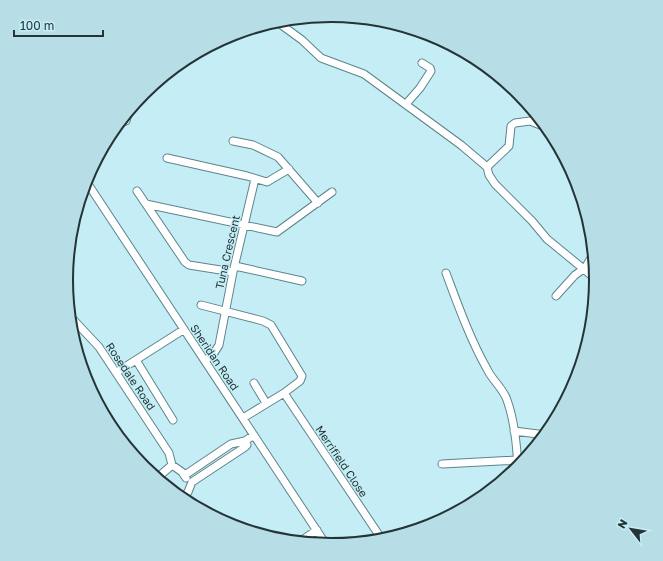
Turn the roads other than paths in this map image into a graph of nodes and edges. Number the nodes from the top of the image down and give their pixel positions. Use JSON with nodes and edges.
{"nodes":[{"id":1,"x":283,"y":27,"type":"edge"},
{"id":2,"x":422,"y":63,"type":"dead end"},
{"id":3,"x":406,"y":104,"type":"junction"},
{"id":4,"x":538,"y":124,"type":"edge"},
{"id":5,"x":233,"y":141,"type":"dead end"},
{"id":6,"x":167,"y":158,"type":"dead end"},
{"id":7,"x":488,"y":167,"type":"junction"},
{"id":8,"x":289,"y":169,"type":"junction"},
{"id":9,"x":255,"y":179,"type":"junction"},
{"id":10,"x":91,"y":188,"type":"edge"},
{"id":11,"x":136,"y":191,"type":"dead end"},
{"id":12,"x":332,"y":192,"type":"dead end"},
{"id":13,"x":318,"y":203,"type":"junction"},
{"id":14,"x":146,"y":204,"type":"junction"},
{"id":15,"x":245,"y":226,"type":"junction"},
{"id":16,"x":589,"y":262,"type":"edge"},
{"id":17,"x":585,"y":268,"type":"junction"},
{"id":18,"x":234,"y":269,"type":"junction"},
{"id":19,"x":446,"y":273,"type":"dead end"},
{"id":20,"x":590,"y":273,"type":"edge"},
{"id":21,"x":302,"y":281,"type":"dead end"},
{"id":22,"x":556,"y":296,"type":"dead end"},
{"id":23,"x":200,"y":305,"type":"dead end"},
{"id":24,"x":226,"y":312,"type":"junction"},
{"id":25,"x":76,"y":322,"type":"edge"},
{"id":26,"x":183,"y":330,"type":"junction"},
{"id":27,"x":136,"y":360,"type":"junction"},
{"id":28,"x":205,"y":362,"type":"junction"},
{"id":29,"x":117,"y":372,"type":"junction"},
{"id":30,"x":254,"y":383,"type":"dead end"},
{"id":31,"x":284,"y":393,"type":"junction"},
{"id":32,"x":266,"y":403,"type":"junction"},
{"id":33,"x":243,"y":418,"type":"junction"},
{"id":34,"x":174,"y":420,"type":"dead end"},
{"id":35,"x":514,"y":431,"type":"junction"},
{"id":36,"x":539,"y":434,"type":"edge"},
{"id":37,"x":254,"y":435,"type":"junction"},
{"id":38,"x":245,"y":441,"type":"junction"},
{"id":39,"x":517,"y":460,"type":"joint"},
{"id":40,"x":442,"y":464,"type":"dead end"},
{"id":41,"x":172,"y":466,"type":"junction"},
{"id":42,"x":161,"y":475,"type":"edge"},
{"id":43,"x":184,"y":475,"type":"junction"},
{"id":44,"x":191,"y":484,"type":"junction"},
{"id":45,"x":186,"y":494,"type":"edge"},
{"id":46,"x":317,"y":530,"type":"junction"},
{"id":47,"x":379,"y":535,"type":"edge"},
{"id":48,"x":306,"y":537,"type":"edge"},
{"id":49,"x":322,"y":538,"type":"edge"}],
"edges":[{"from":1,"to":3,"type":"street"},
{"from":2,"to":3,"type":"street"},
{"from":3,"to":7,"type":"street"},
{"from":4,"to":7,"type":"street"},
{"from":5,"to":8,"type":"street"},
{"from":6,"to":9,"type":"street"},
{"from":7,"to":17,"type":"street"},
{"from":8,"to":9,"type":"street"},
{"from":8,"to":13,"type":"street"},
{"from":9,"to":15,"type":"street","name":"Tuna Crescent"},
{"from":10,"to":26,"type":"street","name":"Sheridan Road"},
{"from":11,"to":14,"type":"street"},
{"from":12,"to":13,"type":"street"},
{"from":13,"to":15,"type":"street"},
{"from":14,"to":15,"type":"street"},
{"from":14,"to":18,"type":"street"},
{"from":15,"to":18,"type":"street","name":"Tuna Crescent"},
{"from":16,"to":17,"type":"street"},
{"from":17,"to":20,"type":"street"},
{"from":17,"to":22,"type":"street"},
{"from":18,"to":21,"type":"street"},
{"from":18,"to":24,"type":"street","name":"Tuna Crescent"},
{"from":19,"to":35,"type":"street"},
{"from":23,"to":24,"type":"street"},
{"from":24,"to":28,"type":"street","name":"Tuna Crescent"},
{"from":24,"to":31,"type":"street"},
{"from":25,"to":29,"type":"street","name":"Rosedale Road"},
{"from":26,"to":27,"type":"street"},
{"from":26,"to":28,"type":"street","name":"Sheridan Road"},
{"from":27,"to":29,"type":"street"},
{"from":27,"to":34,"type":"street"},
{"from":28,"to":33,"type":"street","name":"Sheridan Road"},
{"from":29,"to":41,"type":"street","name":"Rosedale Road"},
{"from":30,"to":32,"type":"street"},
{"from":31,"to":32,"type":"street"},
{"from":31,"to":47,"type":"street","name":"Merrifield Close"},
{"from":32,"to":33,"type":"street"},
{"from":33,"to":37,"type":"street","name":"Sheridan Road"},
{"from":35,"to":36,"type":"street"},
{"from":35,"to":39,"type":"street"},
{"from":37,"to":38,"type":"street"},
{"from":37,"to":46,"type":"street","name":"Sheridan Road"},
{"from":38,"to":43,"type":"street"},
{"from":38,"to":44,"type":"street"},
{"from":39,"to":40,"type":"street"},
{"from":41,"to":42,"type":"street"},
{"from":41,"to":43,"type":"street"},
{"from":43,"to":44,"type":"street"},
{"from":44,"to":45,"type":"street"},
{"from":46,"to":48,"type":"street"},
{"from":46,"to":49,"type":"street","name":"Sheridan Road"}]}
